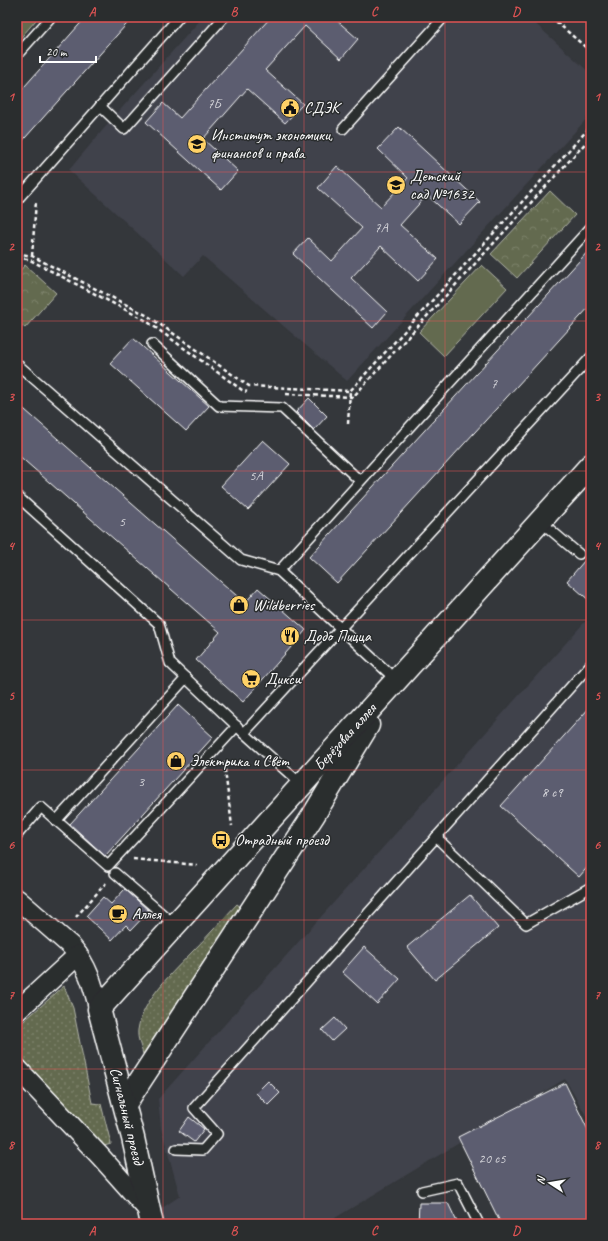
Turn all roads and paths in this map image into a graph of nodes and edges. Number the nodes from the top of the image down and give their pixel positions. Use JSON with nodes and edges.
{"nodes":[{"id":1,"x":51,"y":17,"type":"edge"},
{"id":2,"x":179,"y":17,"type":"edge"},
{"id":3,"x":224,"y":17,"type":"edge"},
{"id":4,"x":444,"y":17,"type":"edge"},
{"id":5,"x":551,"y":17,"type":"edge"},
{"id":6,"x":591,"y":52,"type":"edge"},
{"id":7,"x":17,"y":55,"type":"edge"},
{"id":8,"x":100,"y":106,"type":"junction"},
{"id":9,"x":591,"y":126,"type":"edge"},
{"id":10,"x":343,"y":129,"type":"dead end"},
{"id":11,"x":591,"y":137,"type":"edge"},
{"id":12,"x":38,"y":176,"type":"junction"},
{"id":13,"x":17,"y":200,"type":"edge"},
{"id":14,"x":591,"y":227,"type":"edge"},
{"id":15,"x":17,"y":253,"type":"edge"},
{"id":16,"x":32,"y":256,"type":"junction"},
{"id":17,"x":17,"y":258,"type":"edge"},
{"id":18,"x":152,"y":344,"type":"dead end"},
{"id":19,"x":591,"y":356,"type":"edge"},
{"id":20,"x":17,"y":364,"type":"edge"},
{"id":21,"x":350,"y":391,"type":"junction"},
{"id":22,"x":248,"y":392,"type":"dead end"},
{"id":23,"x":279,"y":394,"type":"dead end"},
{"id":24,"x":350,"y":397,"type":"junction"},
{"id":25,"x":348,"y":424,"type":"dead end"},
{"id":26,"x":591,"y":465,"type":"edge"},
{"id":27,"x":360,"y":481,"type":"junction"},
{"id":28,"x":17,"y":496,"type":"edge"},
{"id":29,"x":540,"y":521,"type":"junction"},
{"id":30,"x":579,"y":554,"type":"dead end"},
{"id":31,"x":279,"y":571,"type":"junction"},
{"id":32,"x":341,"y":628,"type":"junction"},
{"id":33,"x":591,"y":664,"type":"edge"},
{"id":34,"x":186,"y":678,"type":"junction"},
{"id":35,"x":396,"y":680,"type":"junction"},
{"id":36,"x":237,"y":726,"type":"junction"},
{"id":37,"x":244,"y":733,"type":"junction"},
{"id":38,"x":223,"y":756,"type":"dead end"},
{"id":39,"x":302,"y":785,"type":"junction"},
{"id":40,"x":56,"y":821,"type":"junction"},
{"id":41,"x":232,"y":826,"type":"dead end"},
{"id":42,"x":17,"y":835,"type":"edge"},
{"id":43,"x":436,"y":837,"type":"junction"},
{"id":44,"x":128,"y":859,"type":"dead end"},
{"id":45,"x":197,"y":865,"type":"dead end"},
{"id":46,"x":115,"y":873,"type":"joint"},
{"id":47,"x":591,"y":887,"type":"edge"},
{"id":48,"x":17,"y":899,"type":"edge"},
{"id":49,"x":76,"y":917,"type":"dead end"},
{"id":50,"x":175,"y":925,"type":"junction"},
{"id":51,"x":78,"y":955,"type":"junction"},
{"id":52,"x":100,"y":1009,"type":"junction"},
{"id":53,"x":17,"y":1011,"type":"edge"},
{"id":54,"x":17,"y":1068,"type":"edge"},
{"id":55,"x":125,"y":1104,"type":"junction"},
{"id":56,"x":176,"y":1149,"type":"dead end"},
{"id":57,"x":422,"y":1192,"type":"dead end"},
{"id":58,"x":150,"y":1217,"type":"edge"},
{"id":59,"x":479,"y":1224,"type":"edge"}],
"edges":[{"from":1,"to":7,"type":"lane"},
{"from":2,"to":8,"type":"lane"},
{"from":3,"to":8,"type":"lane"},
{"from":4,"to":10,"type":"lane"},
{"from":5,"to":6,"type":"path"},
{"from":8,"to":12,"type":"lane"},
{"from":9,"to":21,"type":"path"},
{"from":11,"to":24,"type":"path"},
{"from":12,"to":13,"type":"lane"},
{"from":12,"to":16,"type":"path"},
{"from":14,"to":27,"type":"lane"},
{"from":15,"to":16,"type":"path"},
{"from":16,"to":21,"type":"path"},
{"from":17,"to":22,"type":"path"},
{"from":18,"to":27,"type":"lane"},
{"from":19,"to":32,"type":"lane"},
{"from":20,"to":31,"type":"lane"},
{"from":21,"to":24,"type":"path"},
{"from":23,"to":24,"type":"path"},
{"from":24,"to":25,"type":"path"},
{"from":26,"to":29,"type":"main road","name":"Берёзовая аллея"},
{"from":27,"to":31,"type":"lane"},
{"from":28,"to":34,"type":"lane"},
{"from":29,"to":30,"type":"lane"},
{"from":29,"to":35,"type":"main road","name":"Берёзовая аллея"},
{"from":31,"to":32,"type":"lane"},
{"from":32,"to":35,"type":"lane"},
{"from":32,"to":37,"type":"lane"},
{"from":33,"to":43,"type":"lane"},
{"from":34,"to":36,"type":"lane"},
{"from":34,"to":40,"type":"lane"},
{"from":35,"to":39,"type":"main road","name":"Берёзовая аллея"},
{"from":35,"to":55,"type":"main road"},
{"from":36,"to":37,"type":"lane"},
{"from":36,"to":40,"type":"lane"},
{"from":37,"to":39,"type":"lane"},
{"from":38,"to":41,"type":"path"},
{"from":39,"to":50,"type":"main road","name":"Берёзовая аллея"},
{"from":40,"to":42,"type":"lane"},
{"from":43,"to":47,"type":"lane"},
{"from":43,"to":56,"type":"lane"},
{"from":44,"to":45,"type":"path"},
{"from":46,"to":49,"type":"path"},
{"from":46,"to":50,"type":"lane"},
{"from":48,"to":51,"type":"street"},
{"from":50,"to":52,"type":"main road","name":"Берёзовая аллея"},
{"from":51,"to":52,"type":"street"},
{"from":51,"to":53,"type":"street"},
{"from":52,"to":55,"type":"main road","name":"Сигнальный проезд"},
{"from":54,"to":58,"type":"street"},
{"from":55,"to":58,"type":"main road","name":"Сигнальный проезд"},
{"from":57,"to":59,"type":"lane"}]}
